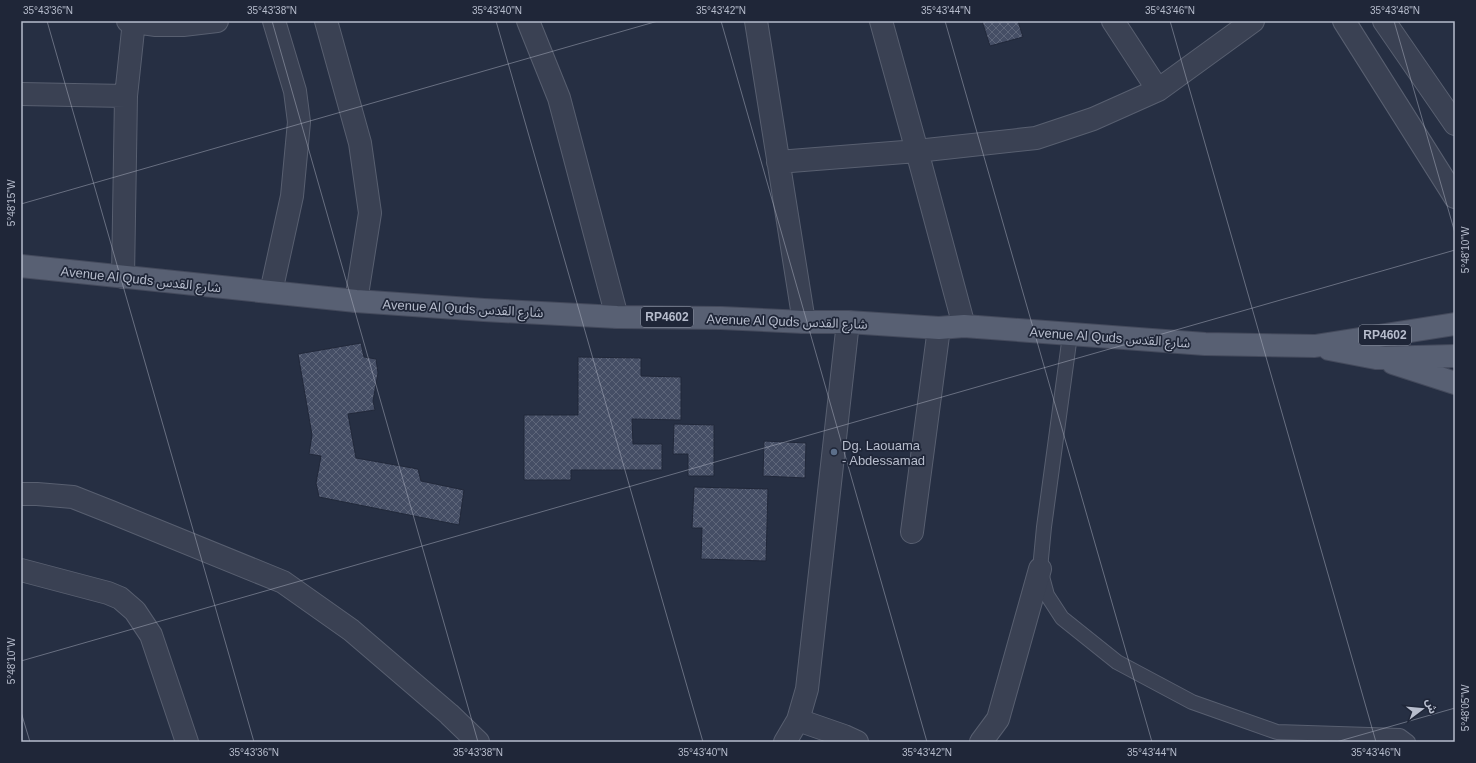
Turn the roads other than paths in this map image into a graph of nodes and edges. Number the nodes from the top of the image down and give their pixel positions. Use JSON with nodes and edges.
{"nodes":[{"id":1,"x":128,"y":21,"type":"edge"},
{"id":2,"x":134,"y":21,"type":"edge"},
{"id":3,"x":217,"y":21,"type":"edge"},
{"id":4,"x":274,"y":21,"type":"edge"},
{"id":5,"x":326,"y":21,"type":"edge"},
{"id":6,"x":528,"y":21,"type":"edge"},
{"id":7,"x":756,"y":21,"type":"edge"},
{"id":8,"x":881,"y":21,"type":"edge"},
{"id":9,"x":1113,"y":21,"type":"edge"},
{"id":10,"x":1253,"y":21,"type":"edge"},
{"id":11,"x":1344,"y":21,"type":"edge"},
{"id":12,"x":1384,"y":21,"type":"edge"},
{"id":13,"x":1158,"y":90,"type":"junction"},
{"id":14,"x":21,"y":94,"type":"edge"},
{"id":15,"x":126,"y":96,"type":"junction"},
{"id":16,"x":1455,"y":124,"type":"edge"},
{"id":17,"x":917,"y":150,"type":"junction"},
{"id":18,"x":778,"y":162,"type":"junction"},
{"id":19,"x":1455,"y":197,"type":"edge"},
{"id":20,"x":21,"y":266,"type":"edge"},
{"id":21,"x":123,"y":277,"type":"junction"},
{"id":22,"x":271,"y":292,"type":"junction"},
{"id":23,"x":356,"y":301,"type":"junction"},
{"id":24,"x":617,"y":316,"type":"junction"},
{"id":25,"x":804,"y":322,"type":"junction"},
{"id":26,"x":848,"y":322,"type":"junction"},
{"id":27,"x":1455,"y":324,"type":"edge"},
{"id":28,"x":964,"y":326,"type":"junction"},
{"id":29,"x":939,"y":328,"type":"junction"},
{"id":30,"x":1070,"y":335,"type":"junction"},
{"id":31,"x":1314,"y":346,"type":"junction"},
{"id":32,"x":1455,"y":356,"type":"edge"},
{"id":33,"x":1376,"y":358,"type":"junction"},
{"id":34,"x":1455,"y":383,"type":"edge"},
{"id":35,"x":21,"y":494,"type":"edge"},
{"id":36,"x":912,"y":532,"type":"dead end"},
{"id":37,"x":1040,"y":569,"type":"junction"},
{"id":38,"x":21,"y":570,"type":"edge"},
{"id":39,"x":798,"y":720,"type":"junction"},
{"id":40,"x":187,"y":742,"type":"edge"},
{"id":41,"x":478,"y":742,"type":"edge"},
{"id":42,"x":785,"y":742,"type":"edge"},
{"id":43,"x":856,"y":742,"type":"edge"},
{"id":44,"x":981,"y":742,"type":"edge"},
{"id":45,"x":1408,"y":742,"type":"edge"}],
"edges":[{"from":1,"to":2,"type":"street"},
{"from":2,"to":3,"type":"street"},
{"from":2,"to":15,"type":"street"},
{"from":4,"to":22,"type":"street"},
{"from":5,"to":23,"type":"street"},
{"from":6,"to":24,"type":"street"},
{"from":7,"to":18,"type":"street"},
{"from":8,"to":17,"type":"street"},
{"from":9,"to":13,"type":"street"},
{"from":10,"to":13,"type":"street"},
{"from":11,"to":19,"type":"street"},
{"from":12,"to":16,"type":"street"},
{"from":13,"to":17,"type":"street"},
{"from":14,"to":15,"type":"street"},
{"from":15,"to":21,"type":"street"},
{"from":17,"to":18,"type":"street"},
{"from":17,"to":28,"type":"street"},
{"from":18,"to":25,"type":"street"},
{"from":20,"to":21,"type":"main road","name":"Avenue Al Quds شارع القدس","number":"RP4602"},
{"from":21,"to":22,"type":"main road","name":"Avenue Al Quds شارع القدس","number":"RP4602"},
{"from":22,"to":23,"type":"main road","name":"Avenue Al Quds شارع القدس","number":"RP4602"},
{"from":23,"to":24,"type":"main road","name":"Avenue Al Quds شارع القدس","number":"RP4602"},
{"from":24,"to":25,"type":"main road","name":"Avenue Al Quds شارع القدس","number":"RP4602"},
{"from":25,"to":26,"type":"main road","name":"Avenue Al Quds شارع القدس","number":"RP4602"},
{"from":26,"to":29,"type":"main road","name":"Avenue Al Quds شارع القدس","number":"RP4602"},
{"from":26,"to":39,"type":"street"},
{"from":27,"to":31,"type":"main road","name":"Avenue Al Quds شارع القدس","number":"RP4602"},
{"from":28,"to":29,"type":"main road","name":"Avenue Al Quds شارع القدس","number":"RP4602"},
{"from":28,"to":30,"type":"main road","name":"Avenue Al Quds شارع القدس","number":"RP4602"},
{"from":29,"to":36,"type":"street"},
{"from":30,"to":31,"type":"main road","name":"Avenue Al Quds شارع القدس","number":"RP4602"},
{"from":30,"to":37,"type":"lane"},
{"from":31,"to":33,"type":"main road","name":"Avenue Al Quds شارع القدس","number":"RP4602"},
{"from":32,"to":33,"type":"main road","name":"Avenue Al Quds شارع القدس","number":"RP4602"},
{"from":33,"to":34,"type":"main road"},
{"from":35,"to":41,"type":"street"},
{"from":37,"to":44,"type":"street"},
{"from":37,"to":45,"type":"lane"},
{"from":38,"to":40,"type":"street"},
{"from":39,"to":42,"type":"street"},
{"from":39,"to":43,"type":"street"}]}
